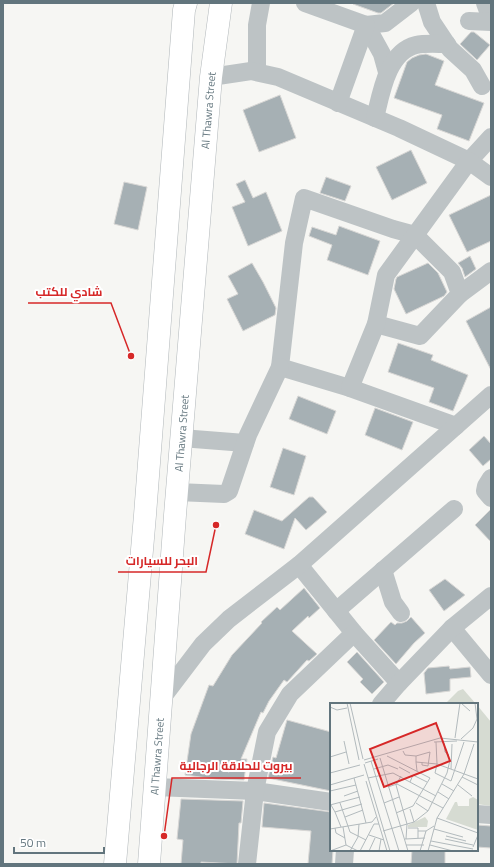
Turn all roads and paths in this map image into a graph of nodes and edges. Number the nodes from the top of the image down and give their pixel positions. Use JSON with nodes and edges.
{"nodes":[{"id":1,"x":186,"y":3,"type":"edge"},
{"id":2,"x":221,"y":3,"type":"edge"},
{"id":3,"x":261,"y":3,"type":"edge"},
{"id":4,"x":305,"y":3,"type":"edge"},
{"id":5,"x":411,"y":3,"type":"edge"},
{"id":6,"x":426,"y":3,"type":"edge"},
{"id":7,"x":485,"y":3,"type":"edge"},
{"id":8,"x":469,"y":21,"type":"dead end"},
{"id":9,"x":491,"y":21,"type":"edge"},
{"id":10,"x":366,"y":25,"type":"junction"},
{"id":11,"x":447,"y":44,"type":"junction"},
{"id":12,"x":257,"y":72,"type":"junction"},
{"id":13,"x":387,"y":72,"type":"junction"},
{"id":14,"x":211,"y":77,"type":"junction"},
{"id":15,"x":482,"y":86,"type":"dead end"},
{"id":16,"x":338,"y":103,"type":"junction"},
{"id":17,"x":375,"y":118,"type":"junction"},
{"id":18,"x":491,"y":137,"type":"edge"},
{"id":19,"x":469,"y":161,"type":"junction"},
{"id":20,"x":491,"y":177,"type":"edge"},
{"id":21,"x":415,"y":235,"type":"junction"},
{"id":22,"x":491,"y":271,"type":"edge"},
{"id":23,"x":460,"y":294,"type":"junction"},
{"id":24,"x":376,"y":324,"type":"junction"},
{"id":25,"x":280,"y":367,"type":"junction"},
{"id":26,"x":350,"y":388,"type":"junction"},
{"id":27,"x":491,"y":395,"type":"edge"},
{"id":28,"x":456,"y":426,"type":"junction"},
{"id":29,"x":181,"y":438,"type":"junction"},
{"id":30,"x":245,"y":443,"type":"junction"},
{"id":31,"x":179,"y":464,"type":"junction"},
{"id":32,"x":148,"y":465,"type":"junction"},
{"id":33,"x":491,"y":478,"type":"edge"},
{"id":34,"x":177,"y":492,"type":"junction"},
{"id":35,"x":491,"y":498,"type":"edge"},
{"id":36,"x":454,"y":508,"type":"dead end"},
{"id":37,"x":145,"y":515,"type":"junction"},
{"id":38,"x":175,"y":515,"type":"junction"},
{"id":39,"x":299,"y":565,"type":"junction"},
{"id":40,"x":383,"y":570,"type":"junction"},
{"id":41,"x":491,"y":596,"type":"edge"},
{"id":42,"x":336,"y":611,"type":"junction"},
{"id":43,"x":401,"y":612,"type":"dead end"},
{"id":44,"x":452,"y":628,"type":"junction"},
{"id":45,"x":354,"y":633,"type":"junction"},
{"id":46,"x":491,"y":675,"type":"edge"},
{"id":47,"x":398,"y":683,"type":"junction"},
{"id":48,"x":162,"y":698,"type":"junction"},
{"id":49,"x":382,"y":703,"type":"edge"},
{"id":50,"x":155,"y":787,"type":"junction"},
{"id":51,"x":254,"y":791,"type":"junction"},
{"id":52,"x":330,"y":802,"type":"edge"},
{"id":53,"x":478,"y":814,"type":"edge"},
{"id":54,"x":491,"y":815,"type":"edge"},
{"id":55,"x":345,"y":851,"type":"edge"},
{"id":56,"x":115,"y":864,"type":"edge"},
{"id":57,"x":149,"y":864,"type":"edge"},
{"id":58,"x":247,"y":864,"type":"edge"},
{"id":59,"x":344,"y":864,"type":"edge"}],
"edges":[{"from":1,"to":32,"type":"main road"},
{"from":2,"to":14,"type":"main road","name":"Al Thawra Street"},
{"from":3,"to":12,"type":"street"},
{"from":4,"to":10,"type":"street"},
{"from":5,"to":10,"type":"street"},
{"from":6,"to":11,"type":"street"},
{"from":7,"to":9,"type":"street"},
{"from":8,"to":9,"type":"street"},
{"from":10,"to":13,"type":"street"},
{"from":10,"to":16,"type":"street"},
{"from":11,"to":13,"type":"street"},
{"from":11,"to":15,"type":"street"},
{"from":12,"to":14,"type":"street"},
{"from":12,"to":16,"type":"street"},
{"from":13,"to":17,"type":"street"},
{"from":14,"to":29,"type":"main road","name":"Al Thawra Street"},
{"from":16,"to":17,"type":"street"},
{"from":17,"to":19,"type":"street"},
{"from":18,"to":19,"type":"street"},
{"from":19,"to":20,"type":"street"},
{"from":19,"to":21,"type":"street"},
{"from":21,"to":23,"type":"street"},
{"from":21,"to":24,"type":"street"},
{"from":21,"to":25,"type":"street"},
{"from":22,"to":23,"type":"street"},
{"from":23,"to":24,"type":"street"},
{"from":24,"to":26,"type":"street"},
{"from":25,"to":26,"type":"street"},
{"from":25,"to":30,"type":"street"},
{"from":26,"to":28,"type":"street"},
{"from":27,"to":28,"type":"street"},
{"from":28,"to":39,"type":"street"},
{"from":29,"to":30,"type":"street"},
{"from":29,"to":31,"type":"main road","name":"Al Thawra Street"},
{"from":30,"to":34,"type":"street"},
{"from":31,"to":32,"type":"main road"},
{"from":31,"to":34,"type":"main road","name":"Al Thawra Street"},
{"from":32,"to":37,"type":"main road"},
{"from":33,"to":35,"type":"street"},
{"from":34,"to":38,"type":"main road","name":"Al Thawra Street"},
{"from":36,"to":40,"type":"street"},
{"from":37,"to":38,"type":"main road"},
{"from":37,"to":56,"type":"main road"},
{"from":38,"to":48,"type":"main road","name":"Al Thawra Street"},
{"from":39,"to":42,"type":"street"},
{"from":39,"to":48,"type":"street"},
{"from":40,"to":42,"type":"street"},
{"from":40,"to":43,"type":"street"},
{"from":41,"to":44,"type":"street"},
{"from":42,"to":45,"type":"street"},
{"from":44,"to":46,"type":"street"},
{"from":44,"to":47,"type":"street"},
{"from":45,"to":47,"type":"street"},
{"from":45,"to":51,"type":"street"},
{"from":47,"to":49,"type":"street"},
{"from":48,"to":50,"type":"main road","name":"Al Thawra Street"},
{"from":50,"to":51,"type":"street"},
{"from":50,"to":57,"type":"main road","name":"Al Thawra Street"},
{"from":51,"to":52,"type":"street"},
{"from":51,"to":58,"type":"street"},
{"from":53,"to":54,"type":"street"},
{"from":55,"to":59,"type":"street"}]}
